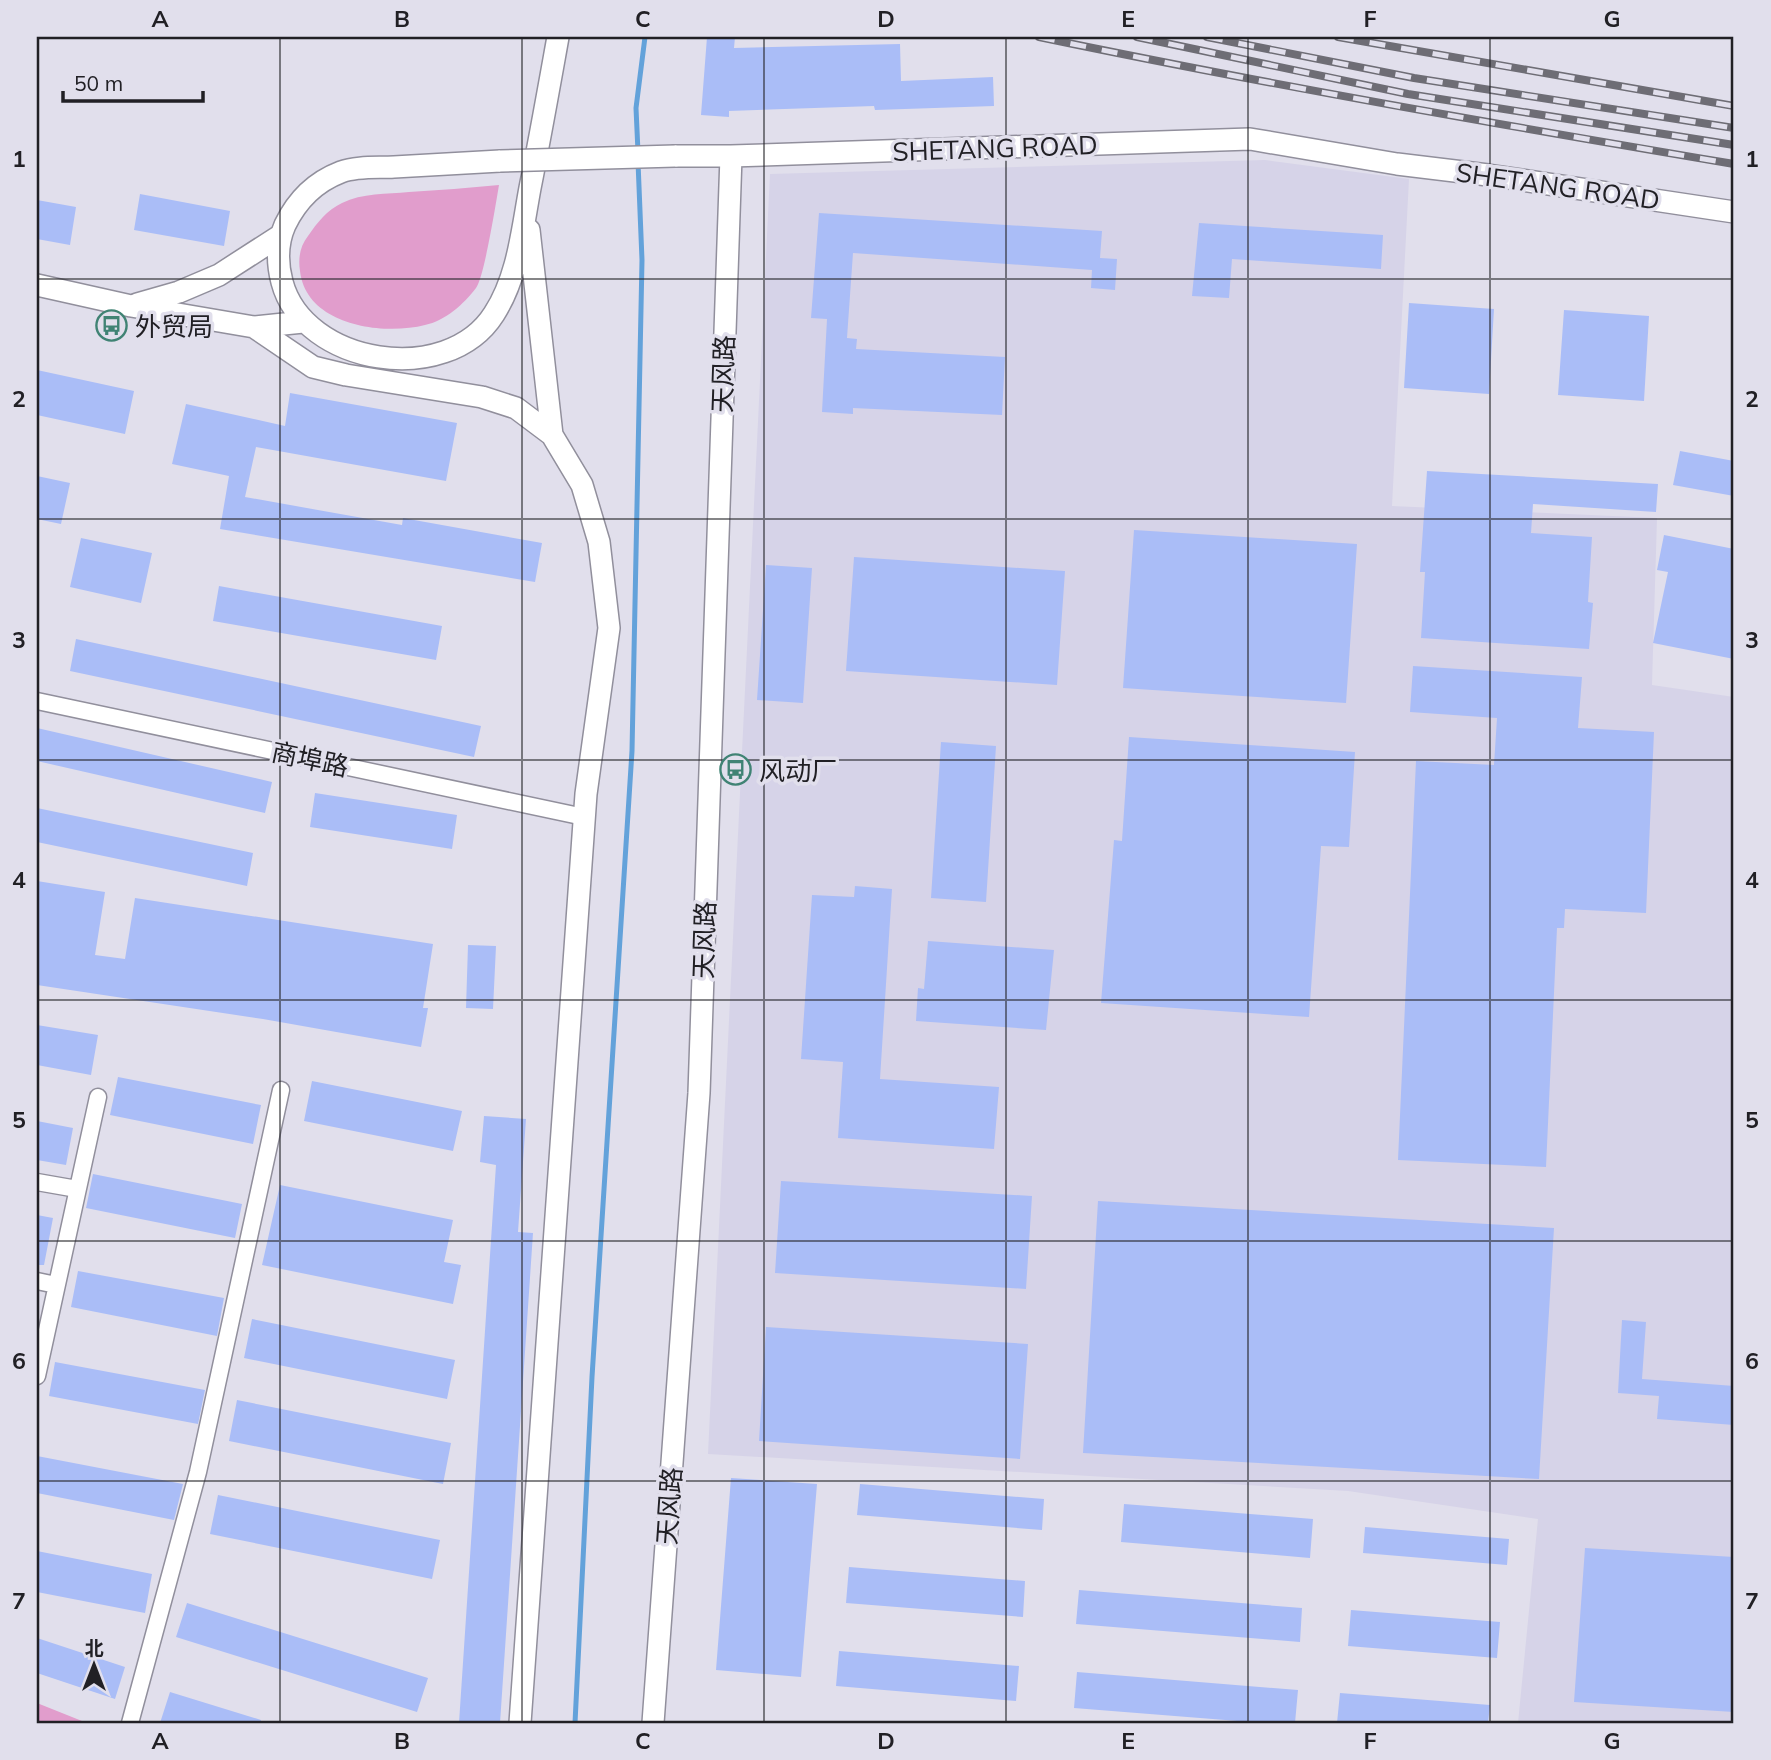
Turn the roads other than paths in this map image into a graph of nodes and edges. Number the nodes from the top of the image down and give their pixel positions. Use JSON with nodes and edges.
{"nodes":[{"id":1,"x":558,"y":37,"type":"edge"},
{"id":2,"x":731,"y":156,"type":"junction"},
{"id":3,"x":527,"y":207,"type":"junction"},
{"id":4,"x":1734,"y":212,"type":"edge"},
{"id":5,"x":281,"y":235,"type":"junction"},
{"id":6,"x":37,"y":285,"type":"edge"},
{"id":7,"x":131,"y":306,"type":"junction"},
{"id":8,"x":303,"y":322,"type":"junction"},
{"id":9,"x":254,"y":327,"type":"junction"},
{"id":10,"x":552,"y":435,"type":"junction"},
{"id":11,"x":37,"y":701,"type":"edge"},
{"id":12,"x":584,"y":817,"type":"junction"},
{"id":13,"x":281,"y":1090,"type":"dead end"},
{"id":14,"x":98,"y":1097,"type":"dead end"},
{"id":15,"x":37,"y":1182,"type":"edge"},
{"id":16,"x":78,"y":1189,"type":"junction"},
{"id":17,"x":37,"y":1281,"type":"edge"},
{"id":18,"x":56,"y":1285,"type":"junction"},
{"id":19,"x":37,"y":1376,"type":"edge"},
{"id":20,"x":130,"y":1723,"type":"edge"},
{"id":21,"x":520,"y":1723,"type":"edge"},
{"id":22,"x":653,"y":1723,"type":"edge"}],
"edges":[{"from":1,"to":3,"type":"main road"},
{"from":2,"to":4,"type":"main road","name":"SHETANG ROAD"},
{"from":2,"to":5,"type":"main road","name":"SHETANG ROAD","bridge":true},
{"from":2,"to":22,"type":"main road","name":"天风路"},
{"from":3,"to":8,"type":"main road"},
{"from":3,"to":10,"type":"main road"},
{"from":5,"to":7,"type":"main road"},
{"from":5,"to":8,"type":"main road"},
{"from":6,"to":7,"type":"main road"},
{"from":7,"to":9,"type":"main road"},
{"from":8,"to":9,"type":"main road"},
{"from":9,"to":10,"type":"main road"},
{"from":10,"to":12,"type":"main road"},
{"from":11,"to":12,"type":"street","name":"商埠路"},
{"from":12,"to":21,"type":"main road"},
{"from":13,"to":20,"type":"street"},
{"from":14,"to":16,"type":"street"},
{"from":15,"to":16,"type":"street"},
{"from":16,"to":18,"type":"street"},
{"from":17,"to":18,"type":"street"},
{"from":18,"to":19,"type":"street"}]}
